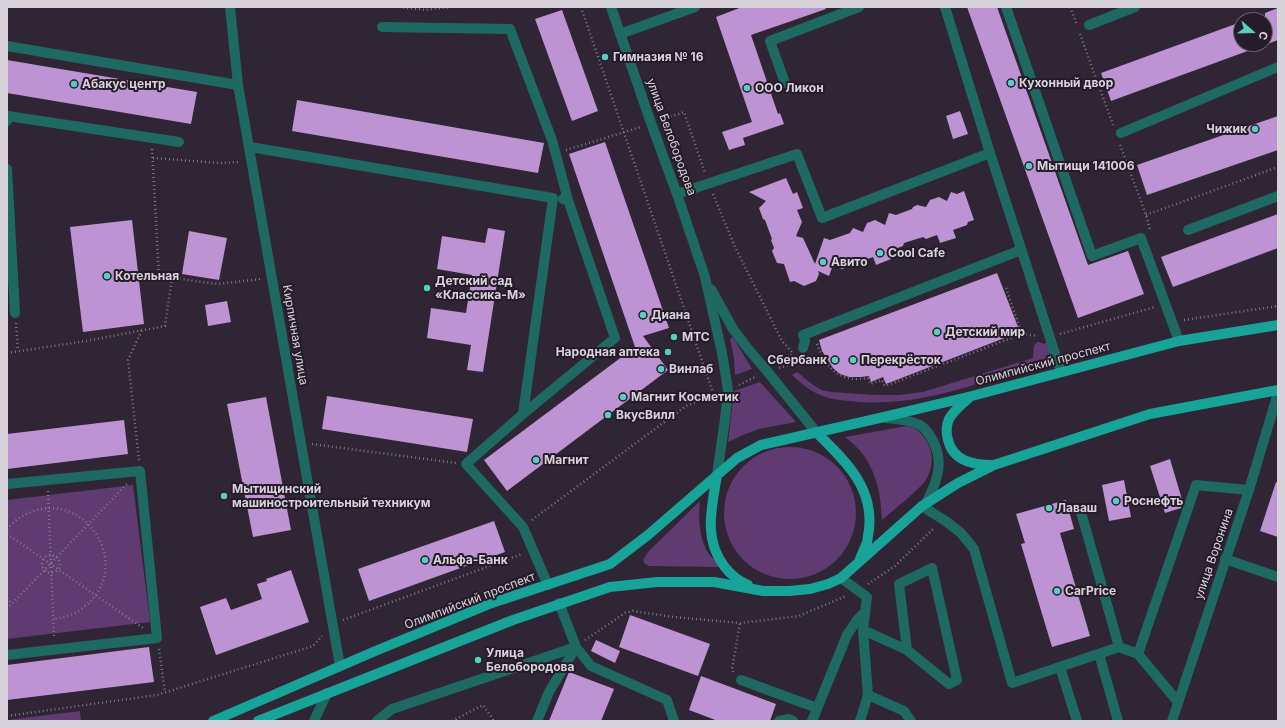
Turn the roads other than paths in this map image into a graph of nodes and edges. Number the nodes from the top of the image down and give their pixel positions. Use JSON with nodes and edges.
{"nodes":[{"id":1,"x":230,"y":7,"type":"edge"},
{"id":2,"x":611,"y":7,"type":"edge"},
{"id":3,"x":695,"y":7,"type":"edge"},
{"id":4,"x":859,"y":7,"type":"edge"},
{"id":5,"x":945,"y":7,"type":"edge"},
{"id":6,"x":1006,"y":7,"type":"edge"},
{"id":7,"x":1135,"y":7,"type":"edge"},
{"id":8,"x":1089,"y":24,"type":"dead end"},
{"id":9,"x":382,"y":27,"type":"dead end"},
{"id":10,"x":620,"y":34,"type":"junction"},
{"id":11,"x":7,"y":46,"type":"edge"},
{"id":12,"x":1278,"y":67,"type":"edge"},
{"id":13,"x":785,"y":83,"type":"dead end"},
{"id":14,"x":238,"y":85,"type":"junction"},
{"id":15,"x":7,"y":121,"type":"edge"},
{"id":16,"x":1118,"y":135,"type":"road end"},
{"id":17,"x":179,"y":142,"type":"dead end"},
{"id":18,"x":250,"y":147,"type":"junction"},
{"id":19,"x":990,"y":153,"type":"junction"},
{"id":20,"x":7,"y":169,"type":"edge"},
{"id":21,"x":677,"y":194,"type":"junction"},
{"id":22,"x":1278,"y":196,"type":"edge"},
{"id":23,"x":553,"y":198,"type":"junction"},
{"id":24,"x":568,"y":200,"type":"junction"},
{"id":25,"x":1188,"y":230,"type":"dead end"},
{"id":26,"x":1021,"y":250,"type":"junction"},
{"id":27,"x":705,"y":277,"type":"junction"},
{"id":28,"x":16,"y":313,"type":"road end"},
{"id":29,"x":1278,"y":325,"type":"edge"},
{"id":30,"x":1179,"y":341,"type":"junction"},
{"id":31,"x":804,"y":348,"type":"road end"},
{"id":32,"x":1061,"y":372,"type":"junction"},
{"id":33,"x":1278,"y":390,"type":"edge"},
{"id":34,"x":1278,"y":393,"type":"edge"},
{"id":35,"x":972,"y":396,"type":"junction"},
{"id":36,"x":523,"y":414,"type":"junction"},
{"id":37,"x":884,"y":417,"type":"junction"},
{"id":38,"x":816,"y":432,"type":"junction"},
{"id":39,"x":994,"y":465,"type":"junction"},
{"id":40,"x":717,"y":475,"type":"junction"},
{"id":41,"x":7,"y":484,"type":"edge"},
{"id":42,"x":1249,"y":490,"type":"junction"},
{"id":43,"x":924,"y":505,"type":"junction"},
{"id":44,"x":1082,"y":512,"type":"dead end"},
{"id":45,"x":1225,"y":559,"type":"junction"},
{"id":46,"x":858,"y":562,"type":"junction"},
{"id":47,"x":1278,"y":577,"type":"edge"},
{"id":48,"x":841,"y":578,"type":"junction"},
{"id":49,"x":548,"y":585,"type":"junction"},
{"id":50,"x":763,"y":591,"type":"junction"},
{"id":51,"x":559,"y":604,"type":"junction"},
{"id":52,"x":865,"y":612,"type":"junction"},
{"id":53,"x":863,"y":630,"type":"junction"},
{"id":54,"x":576,"y":647,"type":"junction"},
{"id":55,"x":1119,"y":647,"type":"junction"},
{"id":56,"x":907,"y":650,"type":"junction"},
{"id":57,"x":1099,"y":654,"type":"junction"},
{"id":58,"x":1138,"y":654,"type":"junction"},
{"id":59,"x":7,"y":655,"type":"edge"},
{"id":60,"x":340,"y":666,"type":"junction"},
{"id":61,"x":1060,"y":667,"type":"junction"},
{"id":62,"x":741,"y":680,"type":"road end"},
{"id":63,"x":327,"y":693,"type":"junction"},
{"id":64,"x":868,"y":695,"type":"junction"},
{"id":65,"x":1178,"y":702,"type":"junction"},
{"id":66,"x":817,"y":708,"type":"junction"},
{"id":67,"x":213,"y":721,"type":"edge"},
{"id":68,"x":258,"y":721,"type":"edge"},
{"id":69,"x":314,"y":721,"type":"edge"},
{"id":70,"x":377,"y":721,"type":"edge"},
{"id":71,"x":537,"y":721,"type":"edge"},
{"id":72,"x":674,"y":721,"type":"edge"},
{"id":73,"x":779,"y":721,"type":"edge"},
{"id":74,"x":793,"y":721,"type":"edge"},
{"id":75,"x":812,"y":721,"type":"edge"},
{"id":76,"x":860,"y":721,"type":"edge"},
{"id":77,"x":911,"y":721,"type":"edge"},
{"id":78,"x":1077,"y":721,"type":"edge"},
{"id":79,"x":1118,"y":721,"type":"edge"},
{"id":80,"x":1172,"y":721,"type":"edge"}],
"edges":[{"from":1,"to":14,"type":"street","name":"Кирпичная улица"},
{"from":2,"to":10,"type":"street","name":"улица Белобородова"},
{"from":3,"to":10,"type":"street"},
{"from":4,"to":13,"type":"street"},
{"from":5,"to":19,"type":"street"},
{"from":6,"to":30,"type":"street"},
{"from":7,"to":8,"type":"street"},
{"from":9,"to":24,"type":"street"},
{"from":10,"to":21,"type":"street","name":"улица Белобородова"},
{"from":11,"to":14,"type":"street"},
{"from":12,"to":16,"type":"street"},
{"from":14,"to":18,"type":"street","name":"Кирпичная улица"},
{"from":15,"to":17,"type":"street"},
{"from":18,"to":23,"type":"street"},
{"from":18,"to":60,"type":"street","name":"Кирпичная улица"},
{"from":19,"to":21,"type":"street"},
{"from":19,"to":26,"type":"street"},
{"from":20,"to":28,"type":"street"},
{"from":21,"to":27,"type":"street","name":"улица Белобородова"},
{"from":22,"to":25,"type":"street"},
{"from":23,"to":24,"type":"street"},
{"from":23,"to":36,"type":"street"},
{"from":24,"to":36,"type":"street"},
{"from":26,"to":31,"type":"street"},
{"from":26,"to":32,"type":"street"},
{"from":27,"to":38,"type":"street"},
{"from":27,"to":40,"type":"street"},
{"from":29,"to":30,"type":"main road","name":"Олимпийский проспект"},
{"from":30,"to":32,"type":"main road","name":"Олимпийский проспект"},
{"from":32,"to":35,"type":"main road","name":"Олимпийский проспект"},
{"from":33,"to":39,"type":"main road"},
{"from":34,"to":42,"type":"street","name":"улица Воронина"},
{"from":35,"to":37,"type":"main road","name":"Олимпийский проспект"},
{"from":35,"to":39,"type":"main road"},
{"from":36,"to":49,"type":"street"},
{"from":37,"to":38,"type":"main road","name":"Олимпийский проспект"},
{"from":37,"to":43,"type":"street"},
{"from":38,"to":40,"type":"main road","name":"Олимпийский проспект"},
{"from":38,"to":46,"type":"main road"},
{"from":39,"to":43,"type":"main road"},
{"from":40,"to":49,"type":"main road","name":"Олимпийский проспект"},
{"from":40,"to":50,"type":"main road"},
{"from":41,"to":59,"type":"street"},
{"from":42,"to":45,"type":"street","name":"улица Воронина"},
{"from":42,"to":58,"type":"street"},
{"from":43,"to":46,"type":"main road"},
{"from":43,"to":61,"type":"street"},
{"from":44,"to":55,"type":"street"},
{"from":45,"to":47,"type":"street"},
{"from":45,"to":65,"type":"street","name":"улица Воронина"},
{"from":46,"to":48,"type":"main road"},
{"from":48,"to":50,"type":"main road"},
{"from":48,"to":52,"type":"street"},
{"from":49,"to":60,"type":"main road","name":"Олимпийский проспект"},
{"from":50,"to":51,"type":"main road"},
{"from":51,"to":54,"type":"street"},
{"from":51,"to":63,"type":"main road"},
{"from":52,"to":53,"type":"street"},
{"from":52,"to":66,"type":"street"},
{"from":53,"to":56,"type":"street"},
{"from":53,"to":64,"type":"street"},
{"from":54,"to":70,"type":"street"},
{"from":54,"to":71,"type":"street"},
{"from":54,"to":72,"type":"street"},
{"from":55,"to":57,"type":"street"},
{"from":55,"to":58,"type":"street"},
{"from":56,"to":56,"type":"street"},
{"from":57,"to":61,"type":"street"},
{"from":57,"to":79,"type":"street"},
{"from":58,"to":65,"type":"street"},
{"from":60,"to":67,"type":"main road","name":"Олимпийский проспект"},
{"from":61,"to":78,"type":"street"},
{"from":62,"to":66,"type":"street"},
{"from":63,"to":68,"type":"main road"},
{"from":63,"to":69,"type":"street"},
{"from":64,"to":76,"type":"street"},
{"from":64,"to":77,"type":"street"},
{"from":65,"to":80,"type":"street","name":"улица Воронина"},
{"from":66,"to":75,"type":"street"},
{"from":73,"to":74,"type":"street"}]}
